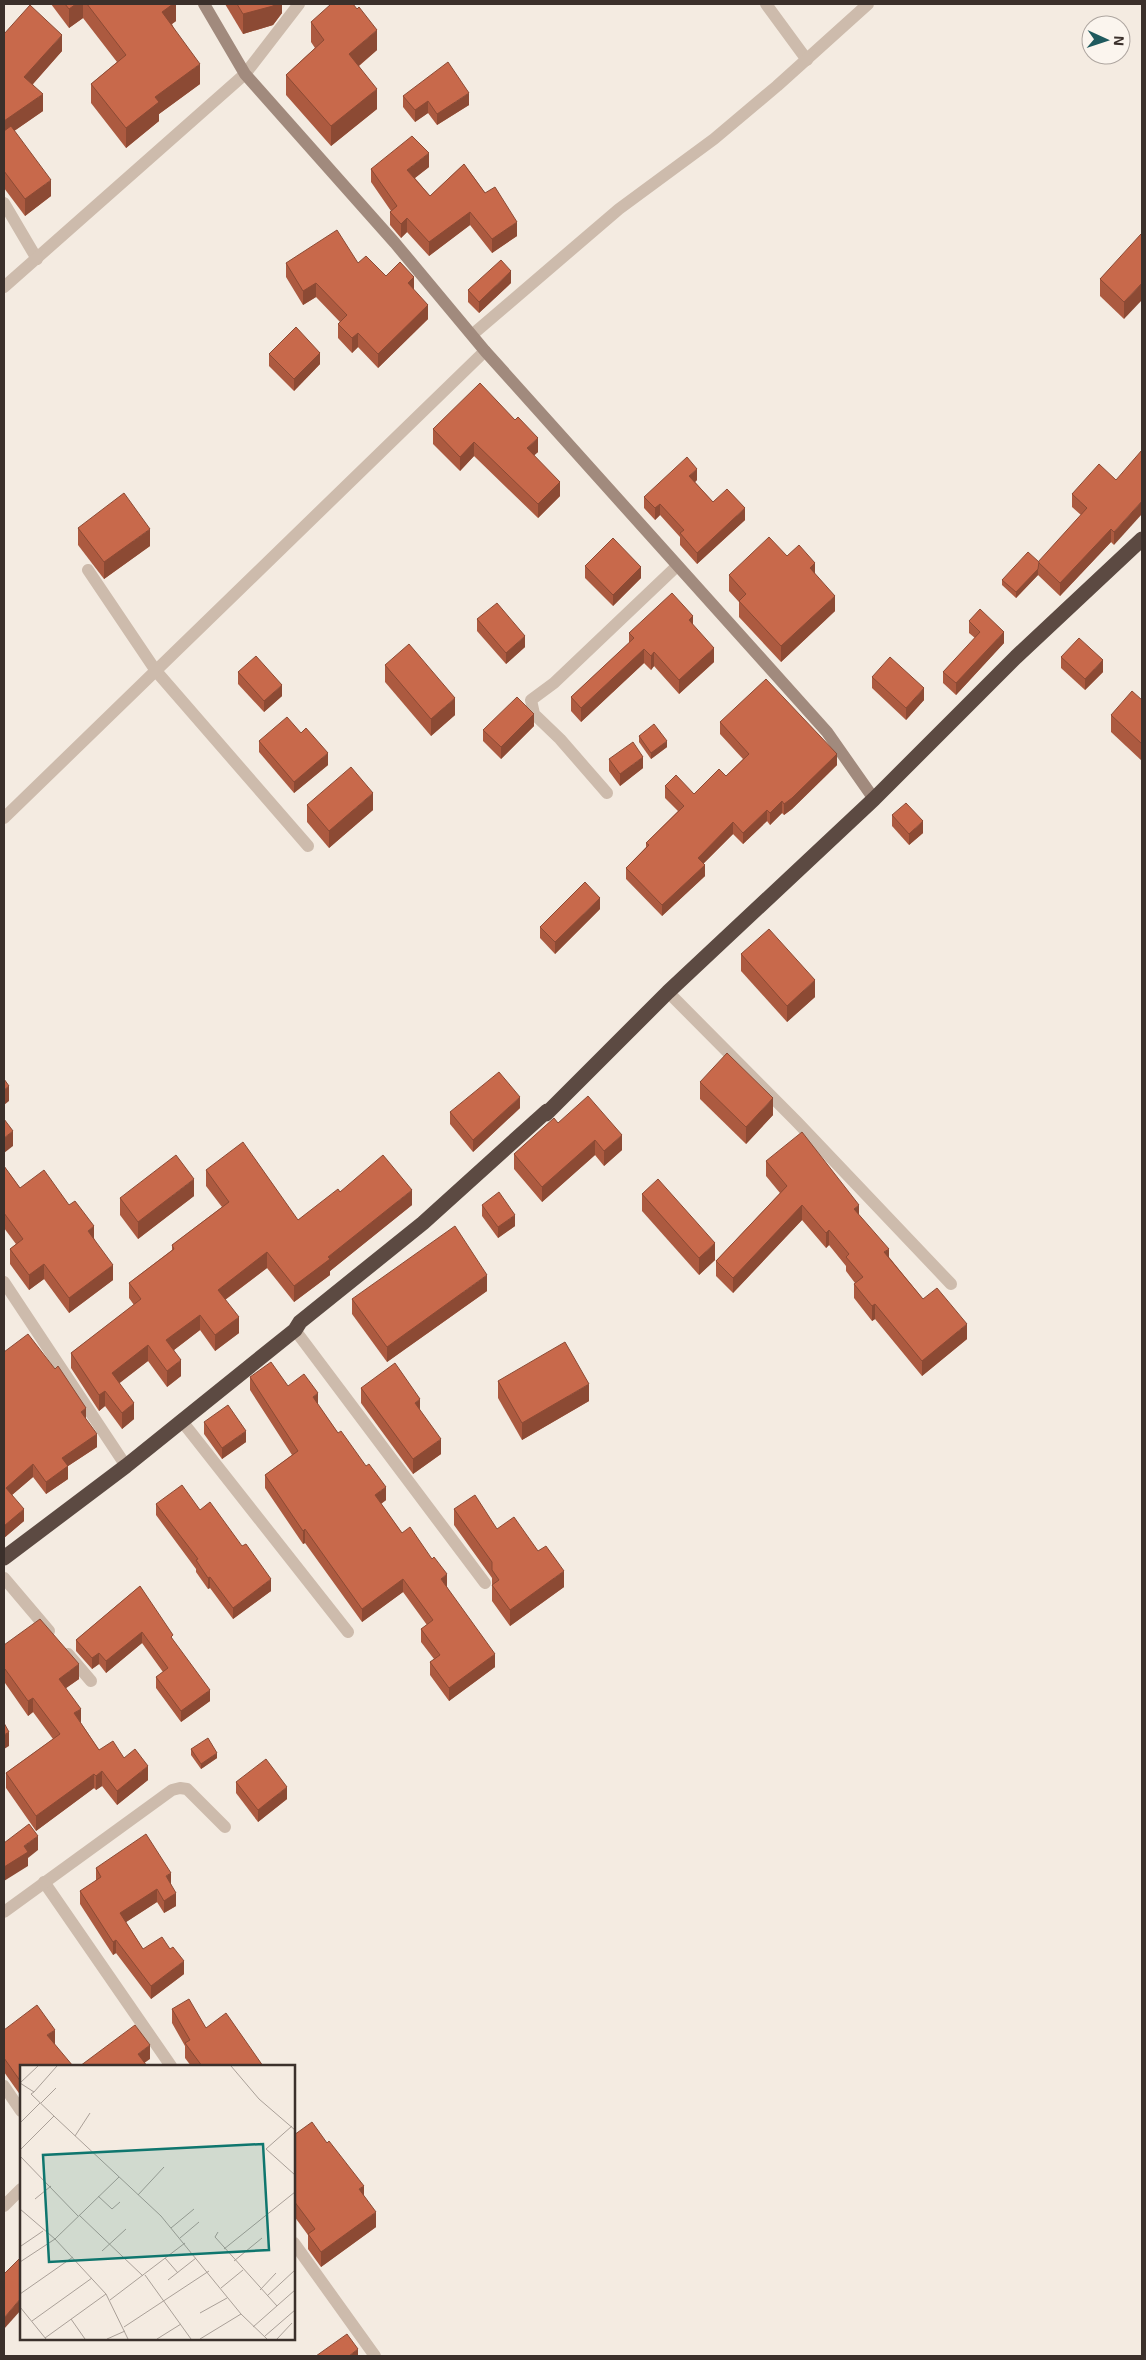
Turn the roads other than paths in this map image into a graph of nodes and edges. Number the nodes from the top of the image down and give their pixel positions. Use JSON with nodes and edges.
{"nodes":[{"id":1,"x":204,"y":4,"type":"edge"},
{"id":2,"x":299,"y":4,"type":"edge"},
{"id":3,"x":766,"y":4,"type":"edge"},
{"id":4,"x":868,"y":4,"type":"edge"},
{"id":5,"x":803,"y":63,"type":"junction"},
{"id":6,"x":245,"y":74,"type":"junction"},
{"id":7,"x":4,"y":203,"type":"edge"},
{"id":8,"x":37,"y":259,"type":"junction"},
{"id":9,"x":4,"y":287,"type":"edge"},
{"id":10,"x":473,"y":334,"type":"junction"},
{"id":11,"x":485,"y":351,"type":"junction"},
{"id":12,"x":1142,"y":539,"type":"edge"},
{"id":13,"x":677,"y":566,"type":"junction"},
{"id":14,"x":88,"y":570,"type":"dead end"},
{"id":15,"x":156,"y":671,"type":"junction"},
{"id":16,"x":607,"y":793,"type":"dead end"},
{"id":17,"x":874,"y":798,"type":"junction"},
{"id":18,"x":4,"y":818,"type":"edge"},
{"id":19,"x":308,"y":846,"type":"dead end"},
{"id":20,"x":668,"y":992,"type":"junction"},
{"id":21,"x":4,"y":1282,"type":"edge"},
{"id":22,"x":951,"y":1284,"type":"dead end"},
{"id":23,"x":295,"y":1330,"type":"junction"},
{"id":24,"x":181,"y":1420,"type":"junction"},
{"id":25,"x":126,"y":1466,"type":"junction"},
{"id":26,"x":4,"y":1558,"type":"edge"},
{"id":27,"x":4,"y":1578,"type":"edge"},
{"id":28,"x":484,"y":1583,"type":"dead end"},
{"id":29,"x":348,"y":1632,"type":"dead end"},
{"id":30,"x":92,"y":1681,"type":"dead end"},
{"id":31,"x":224,"y":1827,"type":"dead end"},
{"id":32,"x":44,"y":1882,"type":"junction"},
{"id":33,"x":4,"y":1912,"type":"edge"},
{"id":34,"x":170,"y":2065,"type":"edge"},
{"id":35,"x":4,"y":2086,"type":"edge"},
{"id":36,"x":20,"y":2110,"type":"edge"},
{"id":37,"x":20,"y":2190,"type":"edge"},
{"id":38,"x":4,"y":2206,"type":"edge"},
{"id":39,"x":295,"y":2244,"type":"edge"},
{"id":40,"x":375,"y":2356,"type":"edge"}],
"edges":[{"from":1,"to":6,"type":"street"},
{"from":2,"to":6,"type":"street"},
{"from":3,"to":5,"type":"street"},
{"from":4,"to":5,"type":"street"},
{"from":5,"to":10,"type":"street"},
{"from":6,"to":8,"type":"street"},
{"from":6,"to":10,"type":"street"},
{"from":7,"to":8,"type":"street"},
{"from":8,"to":9,"type":"street"},
{"from":10,"to":11,"type":"street"},
{"from":11,"to":13,"type":"street"},
{"from":11,"to":15,"type":"street"},
{"from":12,"to":17,"type":"highway"},
{"from":13,"to":16,"type":"street"},
{"from":13,"to":17,"type":"street"},
{"from":14,"to":15,"type":"street"},
{"from":15,"to":18,"type":"street"},
{"from":15,"to":19,"type":"street"},
{"from":17,"to":20,"type":"highway"},
{"from":20,"to":22,"type":"street"},
{"from":20,"to":23,"type":"highway"},
{"from":21,"to":25,"type":"street"},
{"from":23,"to":24,"type":"highway"},
{"from":23,"to":28,"type":"street"},
{"from":24,"to":25,"type":"highway"},
{"from":24,"to":29,"type":"street"},
{"from":25,"to":26,"type":"highway"},
{"from":27,"to":30,"type":"street"},
{"from":31,"to":32,"type":"street"},
{"from":32,"to":33,"type":"street"},
{"from":32,"to":34,"type":"street"},
{"from":35,"to":36,"type":"street"},
{"from":37,"to":38,"type":"street"},
{"from":39,"to":40,"type":"street"}]}
